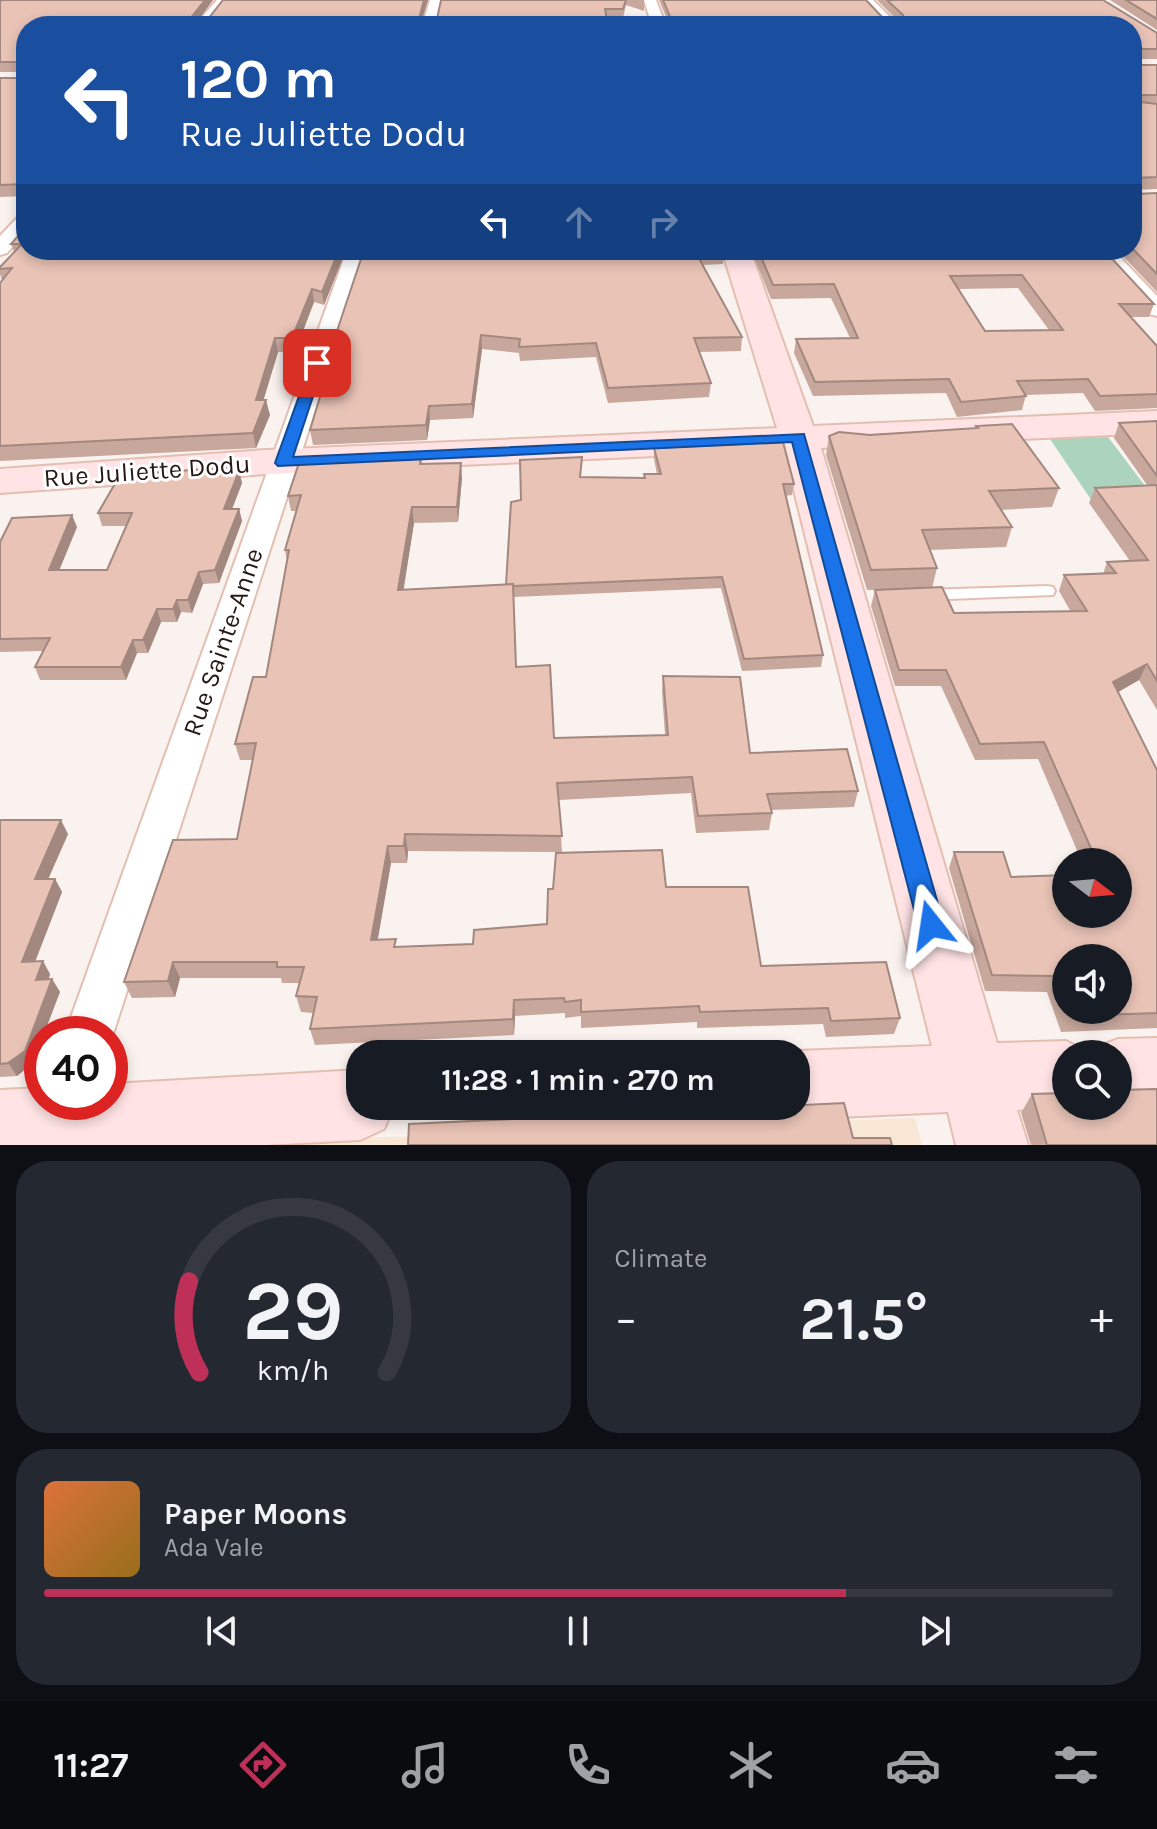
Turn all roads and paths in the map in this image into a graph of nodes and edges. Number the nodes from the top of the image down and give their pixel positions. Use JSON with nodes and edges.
{"nodes":[{"id":1,"x":224,"y":0,"type":"edge"},
{"id":2,"x":866,"y":0,"type":"edge"},
{"id":3,"x":210,"y":16,"type":"edge"},
{"id":4,"x":882,"y":16,"type":"edge"},
{"id":5,"x":16,"y":231,"type":"edge"},
{"id":6,"x":0,"y":249,"type":"edge"},
{"id":7,"x":354,"y":260,"type":"edge"},
{"id":8,"x":739,"y":260,"type":"edge"},
{"id":9,"x":1110,"y":260,"type":"edge"},
{"id":10,"x":1157,"y":309,"type":"edge"},
{"id":11,"x":1157,"y":422,"type":"edge"},
{"id":12,"x":798,"y":437,"type":"junction"},
{"id":13,"x":283,"y":463,"type":"junction"},
{"id":14,"x":0,"y":481,"type":"edge"},
{"id":15,"x":1047,"y":591,"type":"dead end"},
{"id":16,"x":907,"y":596,"type":"edge"},
{"id":17,"x":95,"y":1016,"type":"edge"},
{"id":18,"x":1157,"y":1071,"type":"edge"},
{"id":19,"x":1132,"y":1072,"type":"edge"},
{"id":20,"x":1052,"y":1074,"type":"edge"},
{"id":21,"x":972,"y":1077,"type":"junction"},
{"id":22,"x":810,"y":1084,"type":"edge"},
{"id":23,"x":346,"y":1106,"type":"edge"},
{"id":24,"x":43,"y":1123,"type":"edge"},
{"id":25,"x":992,"y":1145,"type":"edge"}],
"edges":[{"from":1,"to":3,"type":"street"},
{"from":2,"to":4,"type":"street"},
{"from":5,"to":6,"type":"street"},
{"from":7,"to":13,"type":"street","name":"Rue Sainte-Anne"},
{"from":8,"to":12,"type":"street"},
{"from":9,"to":10,"type":"street"},
{"from":11,"to":12,"type":"street","name":"Rue Juliette Dodu"},
{"from":12,"to":13,"type":"street","name":"Rue Juliette Dodu"},
{"from":12,"to":21,"type":"street"},
{"from":13,"to":14,"type":"street","name":"Rue Juliette Dodu"},
{"from":13,"to":17,"type":"street","name":"Rue Sainte-Anne"},
{"from":15,"to":16,"type":"lane"},
{"from":18,"to":19,"type":"street"},
{"from":20,"to":21,"type":"street"},
{"from":21,"to":22,"type":"street"},
{"from":21,"to":25,"type":"street"},
{"from":23,"to":24,"type":"street"}]}
